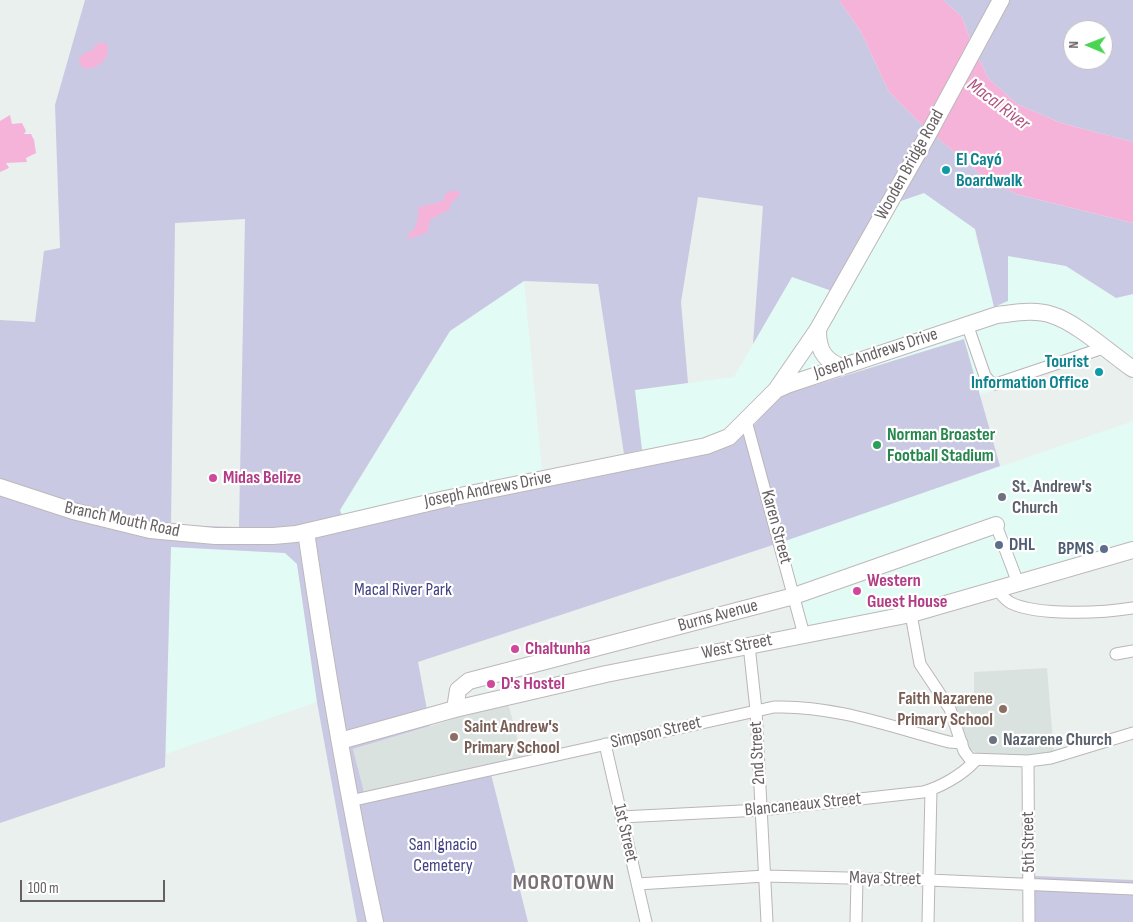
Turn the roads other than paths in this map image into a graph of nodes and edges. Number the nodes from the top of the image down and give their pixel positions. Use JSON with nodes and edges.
{"nodes":[{"id":1,"x":1001,"y":0,"type":"edge"},
{"id":2,"x":967,"y":324,"type":"junction"},
{"id":3,"x":818,"y":330,"type":"junction"},
{"id":4,"x":1103,"y":348,"type":"junction"},
{"id":5,"x":840,"y":366,"type":"junction"},
{"id":6,"x":1133,"y":369,"type":"edge"},
{"id":7,"x":776,"y":390,"type":"junction"},
{"id":8,"x":746,"y":421,"type":"junction"},
{"id":9,"x":0,"y":487,"type":"edge"},
{"id":10,"x":996,"y":525,"type":"joint"},
{"id":11,"x":306,"y":532,"type":"junction"},
{"id":12,"x":1133,"y":550,"type":"edge"},
{"id":13,"x":1018,"y":583,"type":"junction"},
{"id":14,"x":997,"y":589,"type":"junction"},
{"id":15,"x":794,"y":596,"type":"junction"},
{"id":16,"x":1133,"y":608,"type":"edge"},
{"id":17,"x":911,"y":614,"type":"junction"},
{"id":18,"x":804,"y":634,"type":"junction"},
{"id":19,"x":749,"y":645,"type":"junction"},
{"id":20,"x":1133,"y":652,"type":"edge"},
{"id":21,"x":1116,"y":654,"type":"dead end"},
{"id":22,"x":455,"y":710,"type":"junction"},
{"id":23,"x":756,"y":710,"type":"junction"},
{"id":24,"x":1133,"y":732,"type":"edge"},
{"id":25,"x":340,"y":741,"type":"junction"},
{"id":26,"x":962,"y":742,"type":"junction"},
{"id":27,"x":605,"y":744,"type":"junction"},
{"id":28,"x":975,"y":761,"type":"junction"},
{"id":29,"x":1028,"y":761,"type":"junction"},
{"id":30,"x":931,"y":790,"type":"junction"},
{"id":31,"x":350,"y":801,"type":"junction"},
{"id":32,"x":761,"y":810,"type":"junction"},
{"id":33,"x":621,"y":817,"type":"junction"},
{"id":34,"x":765,"y":876,"type":"junction"},
{"id":35,"x":857,"y":879,"type":"junction"},
{"id":36,"x":929,"y":880,"type":"junction"},
{"id":37,"x":638,"y":884,"type":"junction"},
{"id":38,"x":1029,"y":884,"type":"junction"},
{"id":39,"x":1133,"y":889,"type":"edge"},
{"id":40,"x":375,"y":922,"type":"edge"},
{"id":41,"x":646,"y":922,"type":"edge"},
{"id":42,"x":767,"y":922,"type":"edge"},
{"id":43,"x":856,"y":922,"type":"edge"},
{"id":44,"x":928,"y":922,"type":"edge"},
{"id":45,"x":1029,"y":922,"type":"edge"}],
"edges":[{"from":1,"to":3,"type":"street","name":"Wooden Bridge Road"},
{"from":2,"to":4,"type":"street","name":"Joseph Andrews Drive"},
{"from":2,"to":4,"type":"street"},
{"from":2,"to":5,"type":"street","name":"Joseph Andrews Drive"},
{"from":3,"to":5,"type":"street"},
{"from":3,"to":7,"type":"street","name":"Wooden Bridge Road"},
{"from":4,"to":6,"type":"street","name":"Joseph Andrews Drive"},
{"from":5,"to":7,"type":"street","name":"Joseph Andrews Drive"},
{"from":7,"to":8,"type":"street","name":"Joseph Andrews Drive"},
{"from":8,"to":11,"type":"street","name":"Joseph Andrews Drive"},
{"from":8,"to":15,"type":"street","name":"Karen Street"},
{"from":9,"to":11,"type":"street","name":"Branch Mouth Road"},
{"from":10,"to":13,"type":"street"},
{"from":10,"to":15,"type":"street","name":"Burns Avenue"},
{"from":11,"to":25,"type":"street"},
{"from":12,"to":13,"type":"street","name":"West Street"},
{"from":13,"to":14,"type":"street","name":"West Street"},
{"from":14,"to":16,"type":"street"},
{"from":14,"to":17,"type":"street","name":"West Street"},
{"from":15,"to":18,"type":"street","name":"Karen Street"},
{"from":15,"to":22,"type":"street","name":"Burns Avenue"},
{"from":17,"to":18,"type":"street","name":"West Street"},
{"from":17,"to":26,"type":"street"},
{"from":18,"to":19,"type":"street","name":"West Street"},
{"from":19,"to":22,"type":"street","name":"West Street"},
{"from":19,"to":23,"type":"street","name":"2nd Street"},
{"from":20,"to":21,"type":"street"},
{"from":22,"to":25,"type":"street","name":"West Street"},
{"from":23,"to":26,"type":"street","name":"Simpson Street"},
{"from":23,"to":27,"type":"street","name":"Simpson Street"},
{"from":23,"to":32,"type":"street","name":"2nd Street"},
{"from":24,"to":29,"type":"street"},
{"from":25,"to":31,"type":"street"},
{"from":26,"to":28,"type":"street"},
{"from":27,"to":31,"type":"street","name":"Simpson Street"},
{"from":27,"to":33,"type":"street","name":"1st Street"},
{"from":28,"to":29,"type":"street"},
{"from":28,"to":30,"type":"street","name":"Blancaneaux Street"},
{"from":29,"to":38,"type":"street","name":"5th Street"},
{"from":30,"to":32,"type":"street","name":"Blancaneaux Street"},
{"from":30,"to":36,"type":"street"},
{"from":31,"to":40,"type":"street"},
{"from":32,"to":33,"type":"street","name":"Blancaneaux Street"},
{"from":32,"to":34,"type":"street","name":"2nd Street"},
{"from":33,"to":37,"type":"street","name":"1st Street"},
{"from":34,"to":35,"type":"street","name":"Maya Street"},
{"from":34,"to":37,"type":"street","name":"Maya Street"},
{"from":34,"to":42,"type":"street","name":"2nd Street"},
{"from":35,"to":36,"type":"street","name":"Maya Street"},
{"from":35,"to":43,"type":"street"},
{"from":36,"to":38,"type":"street","name":"Maya Street"},
{"from":36,"to":44,"type":"street"},
{"from":37,"to":41,"type":"street","name":"1st Street"},
{"from":38,"to":39,"type":"street","name":"Maya Street"},
{"from":38,"to":45,"type":"street","name":"5th Street"}]}
